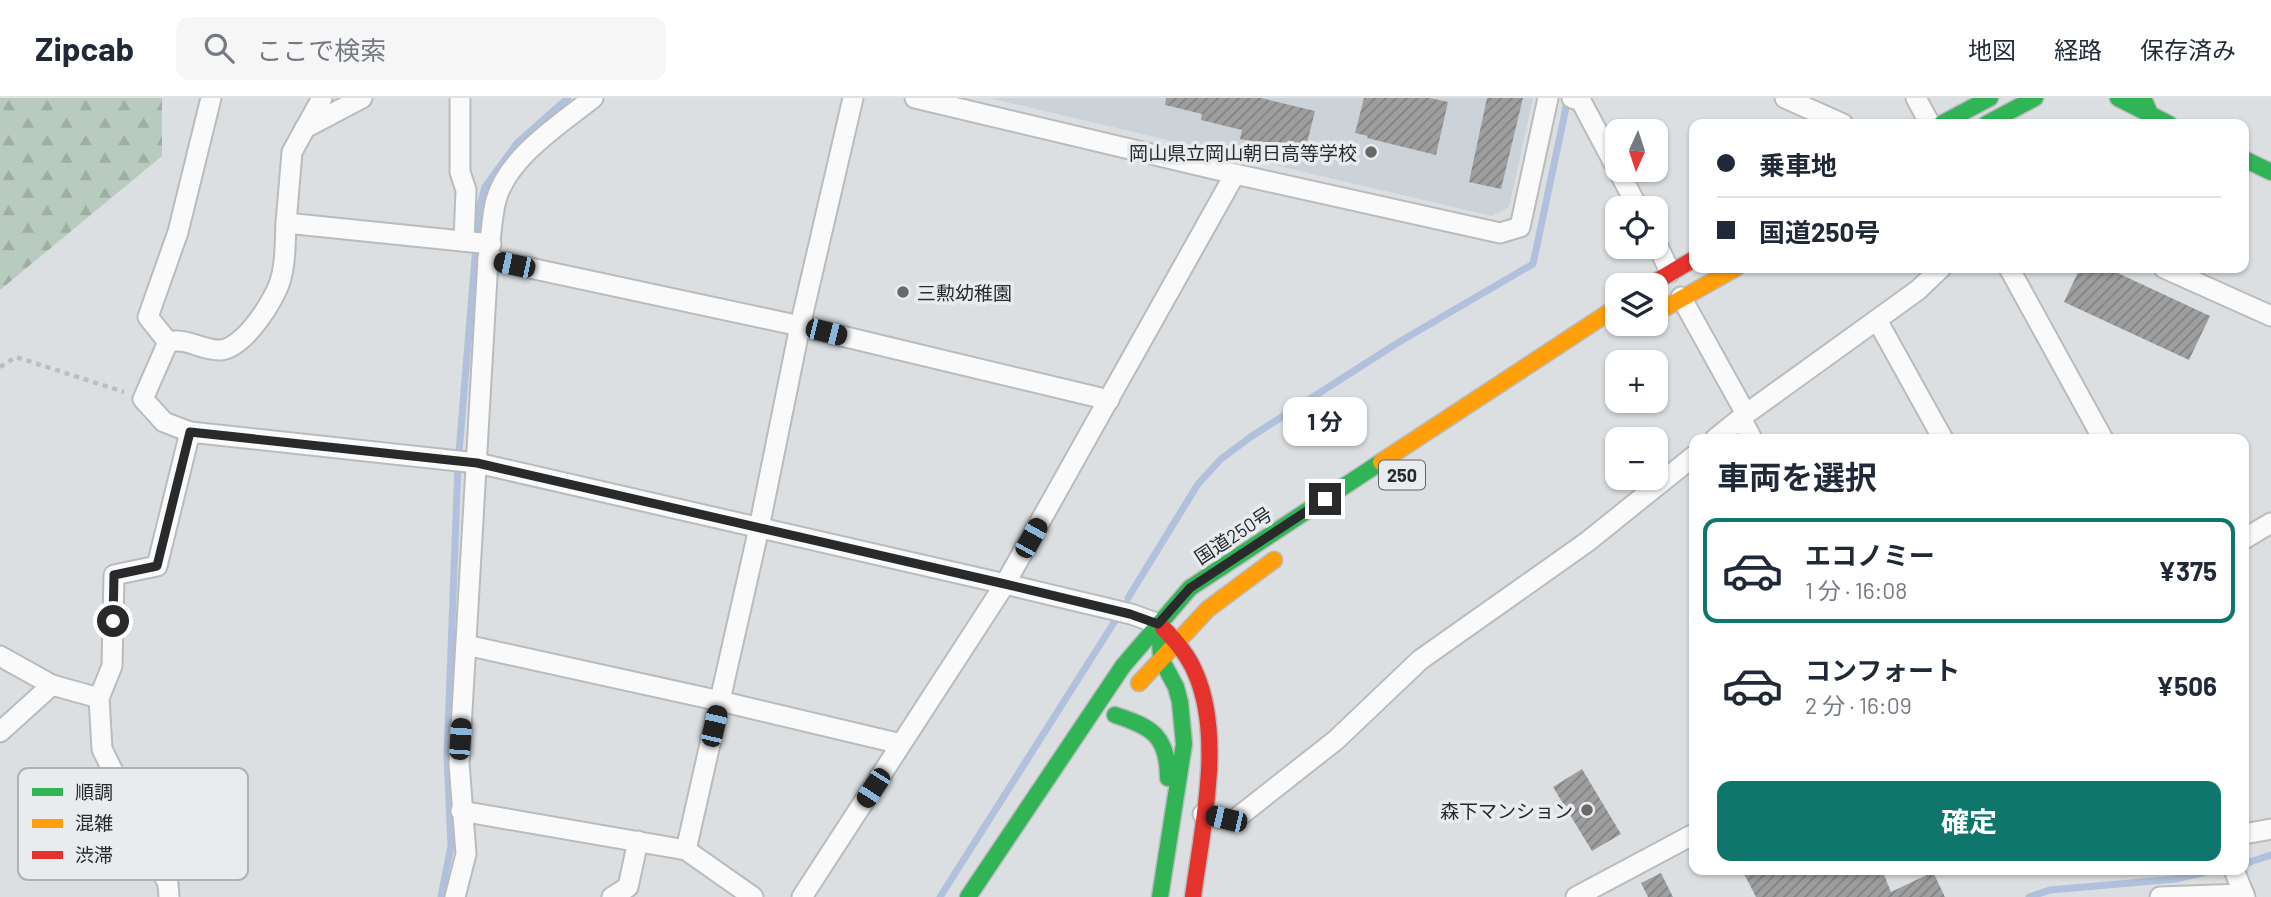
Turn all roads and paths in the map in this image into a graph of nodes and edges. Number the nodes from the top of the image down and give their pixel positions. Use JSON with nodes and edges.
{"nodes":[{"id":1,"x":211,"y":98,"type":"edge"},
{"id":2,"x":322,"y":98,"type":"edge"},
{"id":3,"x":362,"y":98,"type":"edge"},
{"id":4,"x":460,"y":98,"type":"edge"},
{"id":5,"x":593,"y":98,"type":"edge"},
{"id":6,"x":853,"y":98,"type":"edge"},
{"id":7,"x":915,"y":98,"type":"edge"},
{"id":8,"x":1548,"y":98,"type":"edge"},
{"id":9,"x":1785,"y":98,"type":"edge"},
{"id":10,"x":1916,"y":98,"type":"edge"},
{"id":11,"x":1992,"y":98,"type":"edge"},
{"id":12,"x":2035,"y":98,"type":"edge"},
{"id":13,"x":2118,"y":98,"type":"edge"},
{"id":14,"x":2143,"y":98,"type":"edge"},
{"id":15,"x":1575,"y":99,"type":"edge"},
{"id":16,"x":2151,"y":116,"type":"junction"},
{"id":17,"x":1832,"y":119,"type":"edge"},
{"id":18,"x":1927,"y":119,"type":"edge"},
{"id":19,"x":1951,"y":119,"type":"edge"},
{"id":20,"x":1991,"y":119,"type":"edge"},
{"id":21,"x":1996,"y":119,"type":"edge"},
{"id":22,"x":2158,"y":119,"type":"edge"},
{"id":23,"x":305,"y":128,"type":"junction"},
{"id":24,"x":1605,"y":146,"type":"edge"},
{"id":25,"x":2249,"y":161,"type":"edge"},
{"id":26,"x":2271,"y":172,"type":"edge"},
{"id":27,"x":1235,"y":174,"type":"junction"},
{"id":28,"x":286,"y":223,"type":"junction"},
{"id":29,"x":479,"y":246,"type":"junction"},
{"id":30,"x":1664,"y":259,"type":"edge"},
{"id":31,"x":1689,"y":262,"type":"edge"},
{"id":32,"x":1670,"y":272,"type":"joint"},
{"id":33,"x":1727,"y":273,"type":"edge"},
{"id":34,"x":1936,"y":273,"type":"edge"},
{"id":35,"x":2012,"y":273,"type":"edge"},
{"id":36,"x":2175,"y":273,"type":"edge"},
{"id":37,"x":1681,"y":297,"type":"junction"},
{"id":38,"x":1668,"y":305,"type":"edge"},
{"id":39,"x":1605,"y":315,"type":"edge"},
{"id":40,"x":2271,"y":316,"type":"edge"},
{"id":41,"x":1877,"y":320,"type":"junction"},
{"id":42,"x":800,"y":326,"type":"junction"},
{"id":43,"x":168,"y":342,"type":"junction"},
{"id":44,"x":0,"y":368,"type":"edge"},
{"id":45,"x":143,"y":399,"type":"junction"},
{"id":46,"x":1109,"y":400,"type":"junction"},
{"id":47,"x":1744,"y":416,"type":"junction"},
{"id":48,"x":190,"y":432,"type":"junction"},
{"id":49,"x":1721,"y":434,"type":"edge"},
{"id":50,"x":1750,"y":434,"type":"edge"},
{"id":51,"x":1940,"y":434,"type":"edge"},
{"id":52,"x":2100,"y":434,"type":"edge"},
{"id":53,"x":1689,"y":460,"type":"edge"},
{"id":54,"x":465,"y":462,"type":"junction"},
{"id":55,"x":2271,"y":523,"type":"edge"},
{"id":56,"x":759,"y":528,"type":"junction"},
{"id":57,"x":2249,"y":536,"type":"edge"},
{"id":58,"x":1291,"y":547,"type":"dead end"},
{"id":59,"x":1005,"y":584,"type":"junction"},
{"id":60,"x":1158,"y":624,"type":"junction"},
{"id":61,"x":1177,"y":642,"type":"junction"},
{"id":62,"x":466,"y":645,"type":"junction"},
{"id":63,"x":0,"y":656,"type":"edge"},
{"id":64,"x":1161,"y":659,"type":"junction"},
{"id":65,"x":52,"y":685,"type":"junction"},
{"id":66,"x":99,"y":698,"type":"junction"},
{"id":67,"x":720,"y":701,"type":"junction"},
{"id":68,"x":0,"y":732,"type":"edge"},
{"id":69,"x":901,"y":744,"type":"junction"},
{"id":70,"x":111,"y":768,"type":"edge"},
{"id":71,"x":461,"y":811,"type":"junction"},
{"id":72,"x":1203,"y":814,"type":"junction"},
{"id":73,"x":2271,"y":829,"type":"edge"},
{"id":74,"x":2249,"y":833,"type":"edge"},
{"id":75,"x":1689,"y":837,"type":"edge"},
{"id":76,"x":1169,"y":840,"type":"junction"},
{"id":77,"x":638,"y":841,"type":"junction"},
{"id":78,"x":686,"y":850,"type":"junction"},
{"id":79,"x":2236,"y":875,"type":"edge"},
{"id":80,"x":2245,"y":896,"type":"edge"},
{"id":81,"x":455,"y":897,"type":"edge"},
{"id":82,"x":612,"y":897,"type":"edge"},
{"id":83,"x":753,"y":897,"type":"edge"},
{"id":84,"x":802,"y":897,"type":"edge"},
{"id":85,"x":968,"y":897,"type":"edge"},
{"id":86,"x":1160,"y":897,"type":"edge"},
{"id":87,"x":1193,"y":897,"type":"edge"},
{"id":88,"x":1576,"y":897,"type":"edge"},
{"id":89,"x":2160,"y":897,"type":"edge"}],
"edges":[{"from":1,"to":43,"type":"street"},
{"from":2,"to":23,"type":"street"},
{"from":3,"to":23,"type":"street"},
{"from":4,"to":29,"type":"street"},
{"from":5,"to":29,"type":"street"},
{"from":6,"to":42,"type":"street"},
{"from":7,"to":27,"type":"street"},
{"from":8,"to":27,"type":"street"},
{"from":9,"to":17,"type":"street"},
{"from":10,"to":18,"type":"street"},
{"from":11,"to":19,"type":"main road"},
{"from":11,"to":20,"type":"street"},
{"from":12,"to":21,"type":"main road"},
{"from":13,"to":16,"type":"main road"},
{"from":14,"to":16,"type":"main road"},
{"from":15,"to":24,"type":"street"},
{"from":16,"to":22,"type":"main road"},
{"from":23,"to":28,"type":"street"},
{"from":25,"to":26,"type":"main road"},
{"from":27,"to":46,"type":"street"},
{"from":28,"to":29,"type":"street"},
{"from":28,"to":43,"type":"street"},
{"from":29,"to":42,"type":"street"},
{"from":29,"to":54,"type":"street"},
{"from":30,"to":32,"type":"street"},
{"from":31,"to":32,"type":"main road"},
{"from":33,"to":37,"type":"main road"},
{"from":34,"to":41,"type":"street"},
{"from":35,"to":52,"type":"street"},
{"from":36,"to":40,"type":"street"},
{"from":37,"to":38,"type":"main road"},
{"from":37,"to":47,"type":"street"},
{"from":39,"to":60,"type":"main road","name":"国道250号","number":"250"},
{"from":41,"to":47,"type":"street"},
{"from":41,"to":51,"type":"street"},
{"from":42,"to":46,"type":"street"},
{"from":42,"to":56,"type":"street"},
{"from":43,"to":45,"type":"street"},
{"from":44,"to":45,"type":"path"},
{"from":45,"to":48,"type":"street"},
{"from":46,"to":59,"type":"street"},
{"from":47,"to":49,"type":"street"},
{"from":47,"to":50,"type":"street"},
{"from":48,"to":54,"type":"street"},
{"from":48,"to":66,"type":"street"},
{"from":53,"to":72,"type":"street"},
{"from":54,"to":56,"type":"street"},
{"from":54,"to":62,"type":"street"},
{"from":55,"to":57,"type":"street"},
{"from":56,"to":59,"type":"street"},
{"from":56,"to":67,"type":"street"},
{"from":58,"to":61,"type":"main road"},
{"from":59,"to":60,"type":"street"},
{"from":59,"to":69,"type":"street"},
{"from":60,"to":61,"type":"main road"},
{"from":60,"to":64,"type":"main road"},
{"from":60,"to":85,"type":"main road","name":"国道250号","number":"250"},
{"from":61,"to":64,"type":"main road"},
{"from":61,"to":72,"type":"main road"},
{"from":62,"to":67,"type":"street"},
{"from":62,"to":71,"type":"street"},
{"from":63,"to":65,"type":"street"},
{"from":64,"to":76,"type":"main road"},
{"from":64,"to":76,"type":"main road"},
{"from":65,"to":66,"type":"street"},
{"from":65,"to":68,"type":"street"},
{"from":66,"to":70,"type":"street"},
{"from":67,"to":69,"type":"street"},
{"from":67,"to":78,"type":"street"},
{"from":69,"to":84,"type":"street"},
{"from":71,"to":77,"type":"street"},
{"from":71,"to":81,"type":"street"},
{"from":72,"to":87,"type":"main road"},
{"from":73,"to":74,"type":"street"},
{"from":75,"to":88,"type":"street"},
{"from":76,"to":86,"type":"main road"},
{"from":77,"to":78,"type":"street"},
{"from":77,"to":82,"type":"street"},
{"from":78,"to":83,"type":"street"},
{"from":79,"to":80,"type":"street"},
{"from":80,"to":89,"type":"street"}]}
